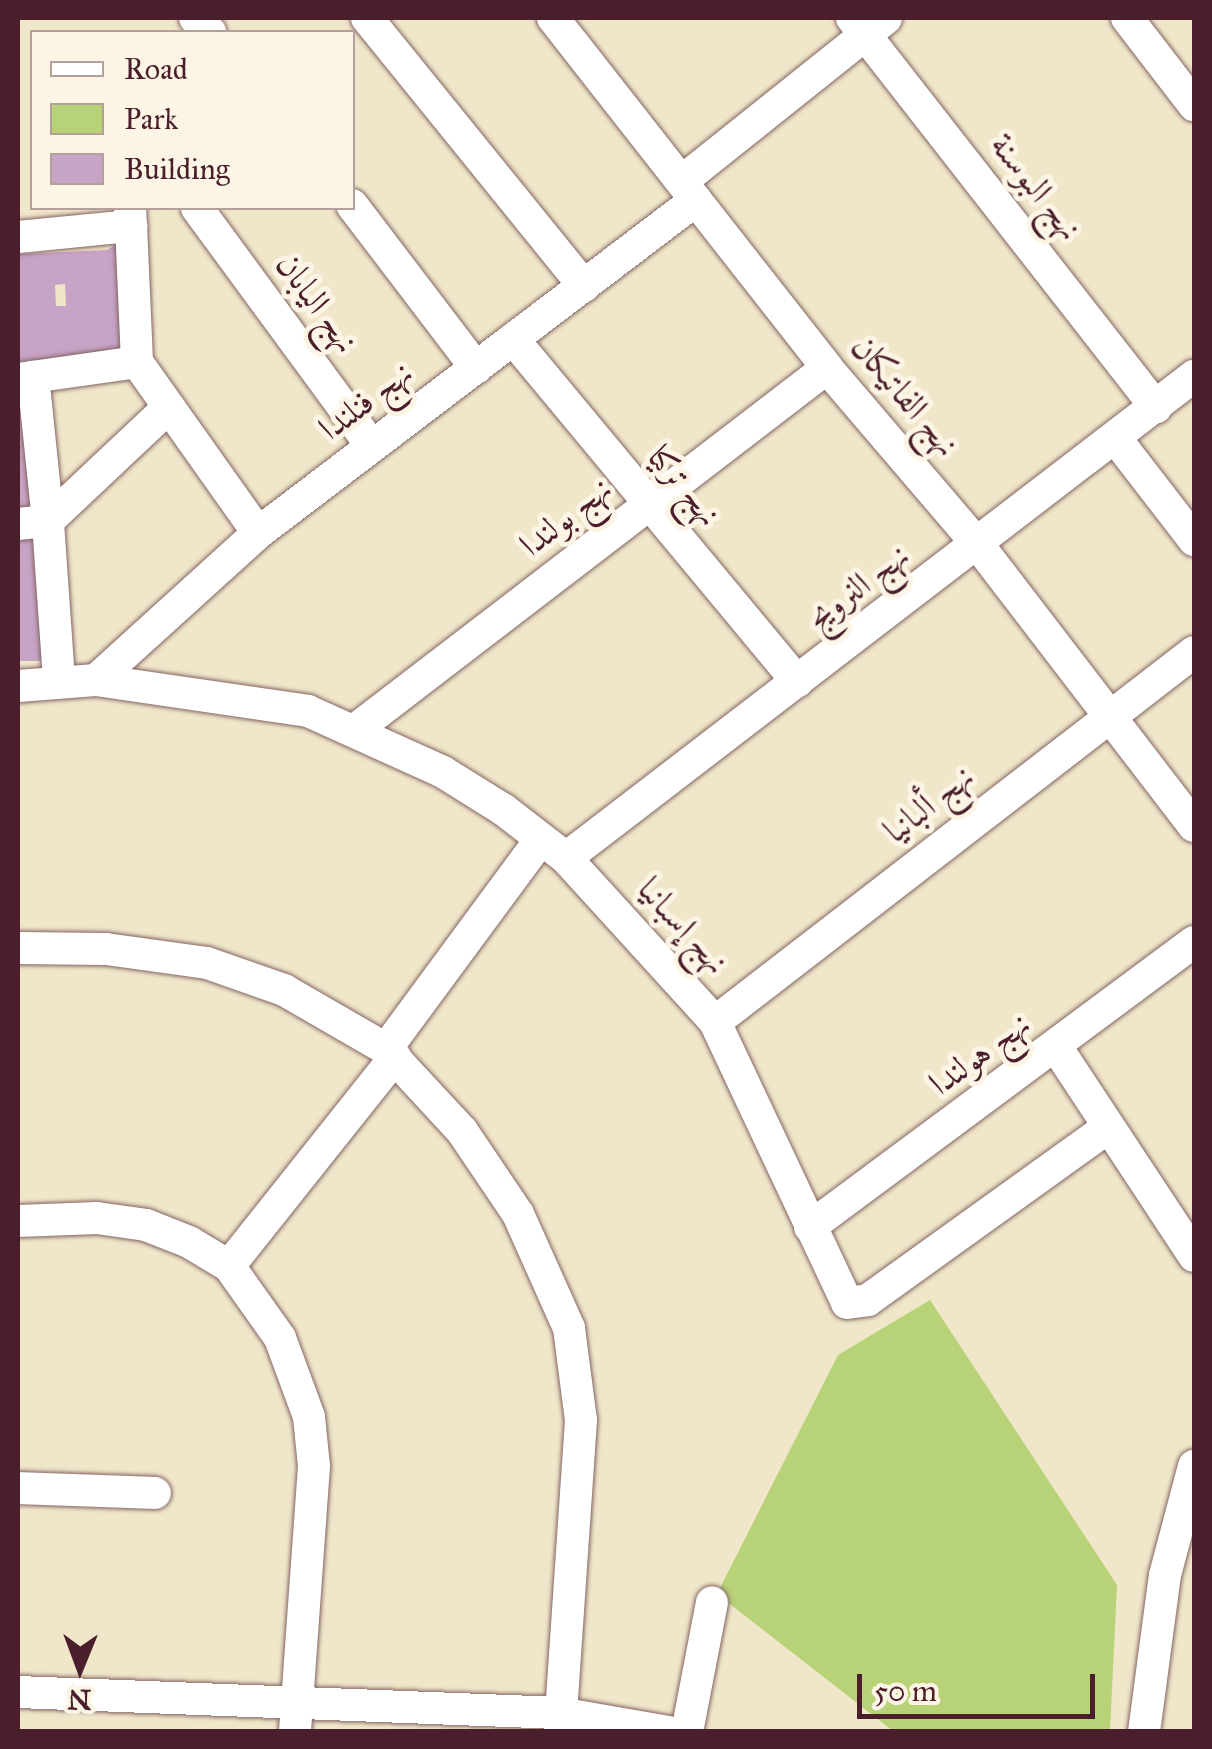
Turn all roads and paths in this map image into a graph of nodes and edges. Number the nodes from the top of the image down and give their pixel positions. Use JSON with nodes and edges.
{"nodes":[{"id":1,"x":367,"y":18,"type":"edge"},
{"id":2,"x":554,"y":18,"type":"edge"},
{"id":3,"x":1127,"y":18,"type":"edge"},
{"id":4,"x":868,"y":23,"type":"edge"},
{"id":5,"x":1194,"y":105,"type":"edge"},
{"id":6,"x":689,"y":191,"type":"junction"},
{"id":7,"x":355,"y":209,"type":"edge"},
{"id":8,"x":198,"y":210,"type":"edge"},
{"id":9,"x":131,"y":217,"type":"edge"},
{"id":10,"x":18,"y":236,"type":"edge"},
{"id":11,"x":584,"y":286,"type":"junction"},
{"id":12,"x":513,"y":339,"type":"junction"},
{"id":13,"x":137,"y":362,"type":"junction"},
{"id":14,"x":476,"y":368,"type":"junction"},
{"id":15,"x":827,"y":368,"type":"junction"},
{"id":16,"x":1194,"y":376,"type":"edge"},
{"id":17,"x":25,"y":378,"type":"edge"},
{"id":18,"x":1156,"y":406,"type":"junction"},
{"id":19,"x":169,"y":407,"type":"junction"},
{"id":20,"x":1116,"y":439,"type":"junction"},
{"id":21,"x":372,"y":446,"type":"junction"},
{"id":22,"x":646,"y":506,"type":"junction"},
{"id":23,"x":33,"y":522,"type":"edge"},
{"id":24,"x":258,"y":533,"type":"junction"},
{"id":25,"x":1194,"y":540,"type":"edge"},
{"id":26,"x":979,"y":546,"type":"junction"},
{"id":27,"x":1194,"y":652,"type":"edge"},
{"id":28,"x":59,"y":680,"type":"junction"},
{"id":29,"x":96,"y":680,"type":"junction"},
{"id":30,"x":797,"y":681,"type":"junction"},
{"id":31,"x":18,"y":686,"type":"edge"},
{"id":32,"x":1110,"y":714,"type":"junction"},
{"id":33,"x":355,"y":730,"type":"junction"},
{"id":34,"x":1194,"y":826,"type":"edge"},
{"id":35,"x":554,"y":849,"type":"junction"},
{"id":36,"x":1194,"y":942,"type":"edge"},
{"id":37,"x":18,"y":948,"type":"edge"},
{"id":38,"x":715,"y":1022,"type":"junction"},
{"id":39,"x":1057,"y":1048,"type":"junction"},
{"id":40,"x":391,"y":1053,"type":"junction"},
{"id":41,"x":1107,"y":1128,"type":"junction"},
{"id":42,"x":18,"y":1222,"type":"edge"},
{"id":43,"x":810,"y":1227,"type":"junction"},
{"id":44,"x":1194,"y":1256,"type":"edge"},
{"id":45,"x":230,"y":1266,"type":"junction"},
{"id":46,"x":1194,"y":1466,"type":"edge"},
{"id":47,"x":18,"y":1488,"type":"edge"},
{"id":48,"x":155,"y":1492,"type":"dead end"},
{"id":49,"x":712,"y":1602,"type":"dead end"},
{"id":50,"x":18,"y":1692,"type":"edge"},
{"id":51,"x":295,"y":1716,"type":"edge"},
{"id":52,"x":560,"y":1722,"type":"edge"},
{"id":53,"x":668,"y":1732,"type":"edge"},
{"id":54,"x":687,"y":1732,"type":"edge"},
{"id":55,"x":1144,"y":1732,"type":"edge"}],
"edges":[{"from":1,"to":11,"type":"street"},
{"from":2,"to":6,"type":"street","name":"نهج الفاتيكان"},
{"from":3,"to":5,"type":"street"},
{"from":4,"to":6,"type":"street","name":"نهج فنلندا"},
{"from":4,"to":18,"type":"street","name":"نهج البوسنة"},
{"from":6,"to":11,"type":"street","name":"نهج فنلندا"},
{"from":6,"to":15,"type":"street","name":"نهج الفاتيكان"},
{"from":7,"to":14,"type":"street"},
{"from":8,"to":21,"type":"street","name":"نهج اليابان"},
{"from":9,"to":10,"type":"street"},
{"from":9,"to":13,"type":"street"},
{"from":11,"to":12,"type":"street","name":"نهج فنلندا"},
{"from":12,"to":14,"type":"street","name":"نهج فنلندا"},
{"from":12,"to":22,"type":"street","name":"نهج تركيا"},
{"from":13,"to":17,"type":"street"},
{"from":13,"to":19,"type":"street"},
{"from":14,"to":21,"type":"street","name":"نهج فنلندا"},
{"from":15,"to":22,"type":"street","name":"نهج بولندا"},
{"from":15,"to":26,"type":"street","name":"نهج الفاتيكان"},
{"from":16,"to":18,"type":"street","name":"نهج النرويج"},
{"from":17,"to":23,"type":"street"},
{"from":18,"to":20,"type":"street","name":"نهج النرويج"},
{"from":19,"to":23,"type":"street"},
{"from":19,"to":24,"type":"street"},
{"from":20,"to":25,"type":"street"},
{"from":20,"to":26,"type":"street","name":"نهج النرويج"},
{"from":21,"to":24,"type":"street","name":"نهج فنلندا"},
{"from":22,"to":30,"type":"street","name":"نهج تركيا"},
{"from":22,"to":33,"type":"street","name":"نهج بولندا"},
{"from":23,"to":28,"type":"street"},
{"from":24,"to":29,"type":"street","name":"نهج فنلندا"},
{"from":26,"to":30,"type":"street","name":"نهج النرويج"},
{"from":26,"to":32,"type":"street","name":"نهج الفاتيكان"},
{"from":27,"to":32,"type":"street","name":"نهج ألبانيا"},
{"from":28,"to":29,"type":"street","name":"نهج إسبانيا"},
{"from":28,"to":31,"type":"street","name":"نهج إسبانيا"},
{"from":29,"to":33,"type":"street","name":"نهج إسبانيا"},
{"from":30,"to":35,"type":"street","name":"نهج النرويج"},
{"from":32,"to":34,"type":"street","name":"نهج الفاتيكان"},
{"from":32,"to":38,"type":"street","name":"نهج ألبانيا"},
{"from":33,"to":35,"type":"street","name":"نهج إسبانيا"},
{"from":35,"to":38,"type":"street","name":"نهج إسبانيا"},
{"from":35,"to":40,"type":"street","name":"نهج النرويج"},
{"from":36,"to":39,"type":"street","name":"نهج هولندا"},
{"from":37,"to":40,"type":"street"},
{"from":38,"to":43,"type":"street","name":"نهج إسبانيا"},
{"from":39,"to":41,"type":"street"},
{"from":39,"to":43,"type":"street","name":"نهج هولندا"},
{"from":40,"to":45,"type":"street","name":"نهج النرويج"},
{"from":40,"to":52,"type":"street"},
{"from":41,"to":43,"type":"street","name":"نهج إسبانيا"},
{"from":41,"to":44,"type":"street"},
{"from":42,"to":45,"type":"street"},
{"from":45,"to":51,"type":"street"},
{"from":46,"to":55,"type":"street"},
{"from":47,"to":48,"type":"street"},
{"from":49,"to":54,"type":"street"},
{"from":50,"to":51,"type":"street"},
{"from":51,"to":52,"type":"street"},
{"from":52,"to":53,"type":"street"}]}
